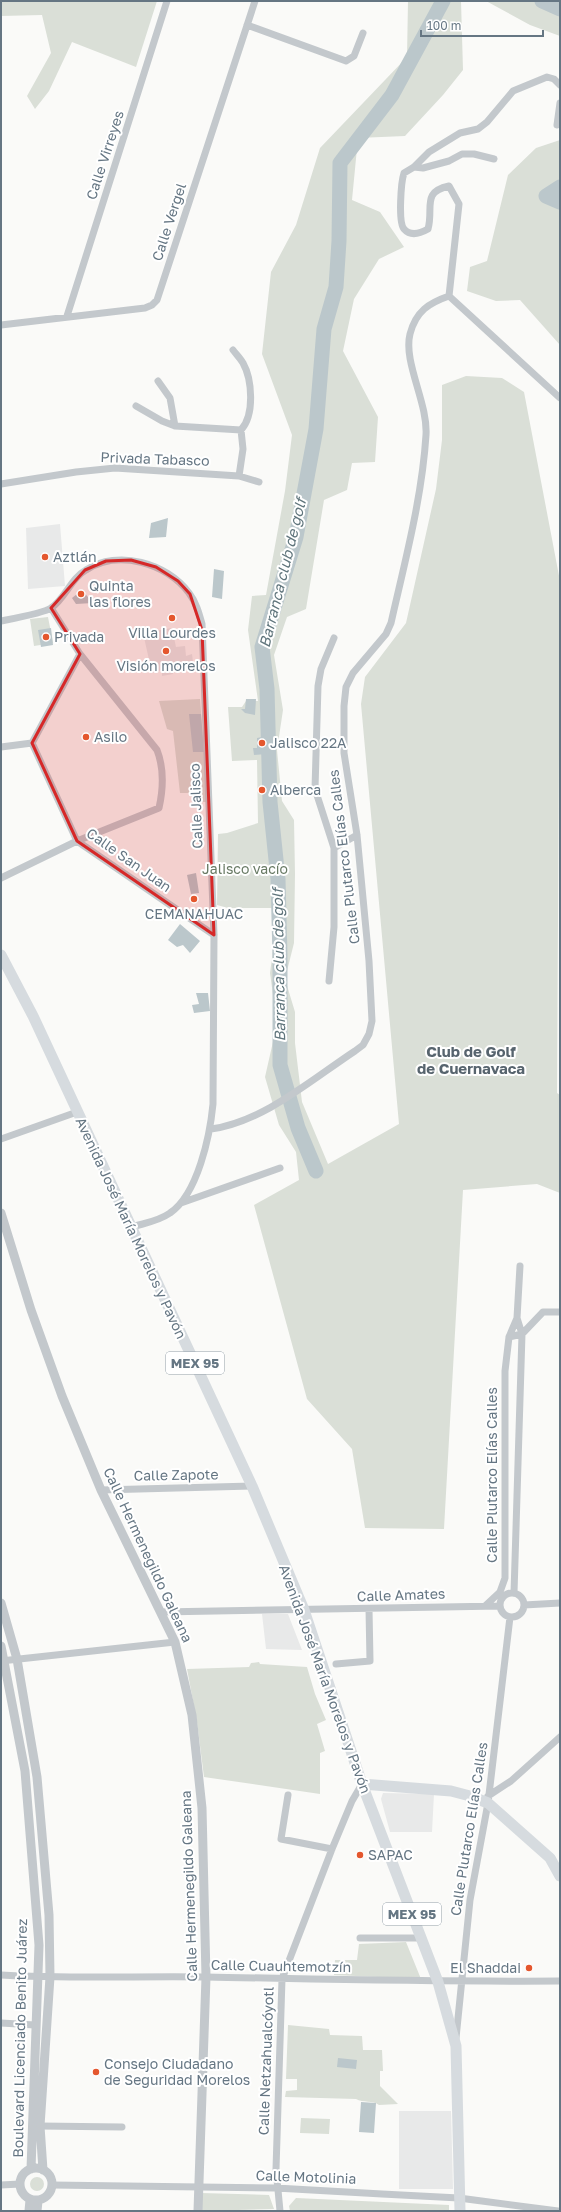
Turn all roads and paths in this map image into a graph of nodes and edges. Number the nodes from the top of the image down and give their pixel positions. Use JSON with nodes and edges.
{"nodes":[{"id":1,"x":167,"y":1,"type":"edge"},
{"id":2,"x":255,"y":1,"type":"edge"},
{"id":3,"x":247,"y":25,"type":"junction"},
{"id":4,"x":363,"y":33,"type":"dead end"},
{"id":5,"x":560,"y":85,"type":"edge"},
{"id":6,"x":560,"y":103,"type":"edge"},
{"id":7,"x":557,"y":125,"type":"dead end"},
{"id":8,"x":494,"y":159,"type":"dead end"},
{"id":9,"x":414,"y":167,"type":"junction"},
{"id":10,"x":449,"y":296,"type":"junction"},
{"id":11,"x":68,"y":316,"type":"junction"},
{"id":12,"x":1,"y":325,"type":"edge"},
{"id":13,"x":233,"y":350,"type":"dead end"},
{"id":14,"x":158,"y":381,"type":"dead end"},
{"id":15,"x":560,"y":398,"type":"edge"},
{"id":16,"x":136,"y":406,"type":"dead end"},
{"id":17,"x":175,"y":426,"type":"junction"},
{"id":18,"x":241,"y":430,"type":"junction"},
{"id":19,"x":239,"y":476,"type":"junction"},
{"id":20,"x":260,"y":482,"type":"dead end"},
{"id":21,"x":1,"y":484,"type":"edge"},
{"id":22,"x":51,"y":608,"type":"junction"},
{"id":23,"x":1,"y":620,"type":"edge"},
{"id":24,"x":334,"y":638,"type":"dead end"},
{"id":25,"x":80,"y":654,"type":"junction"},
{"id":26,"x":32,"y":743,"type":"junction"},
{"id":27,"x":1,"y":747,"type":"edge"},
{"id":28,"x":357,"y":835,"type":"junction"},
{"id":29,"x":77,"y":841,"type":"junction"},
{"id":30,"x":334,"y":848,"type":"junction"},
{"id":31,"x":1,"y":878,"type":"edge"},
{"id":32,"x":214,"y":935,"type":"junction"},
{"id":33,"x":1,"y":955,"type":"edge"},
{"id":34,"x":329,"y":981,"type":"dead end"},
{"id":35,"x":77,"y":1112,"type":"junction"},
{"id":36,"x":211,"y":1129,"type":"junction"},
{"id":37,"x":1,"y":1139,"type":"edge"},
{"id":38,"x":280,"y":1168,"type":"dead end"},
{"id":39,"x":181,"y":1203,"type":"junction"},
{"id":40,"x":1,"y":1213,"type":"edge"},
{"id":41,"x":132,"y":1227,"type":"junction"},
{"id":42,"x":520,"y":1266,"type":"dead end"},
{"id":43,"x":560,"y":1312,"type":"edge"},
{"id":44,"x":517,"y":1318,"type":"junction"},
{"id":45,"x":522,"y":1334,"type":"junction"},
{"id":46,"x":509,"y":1337,"type":"junction"},
{"id":47,"x":252,"y":1486,"type":"junction"},
{"id":48,"x":101,"y":1490,"type":"junction"},
{"id":49,"x":514,"y":1594,"type":"junction"},
{"id":50,"x":1,"y":1603,"type":"edge"},
{"id":51,"x":560,"y":1603,"type":"edge"},
{"id":52,"x":524,"y":1605,"type":"junction"},
{"id":53,"x":485,"y":1606,"type":"junction"},
{"id":54,"x":500,"y":1606,"type":"junction"},
{"id":55,"x":369,"y":1609,"type":"junction"},
{"id":56,"x":304,"y":1610,"type":"junction"},
{"id":57,"x":161,"y":1612,"type":"junction"},
{"id":58,"x":510,"y":1617,"type":"junction"},
{"id":59,"x":175,"y":1642,"type":"junction"},
{"id":60,"x":1,"y":1646,"type":"edge"},
{"id":61,"x":17,"y":1659,"type":"junction"},
{"id":62,"x":3,"y":1661,"type":"edge"},
{"id":63,"x":336,"y":1664,"type":"dead end"},
{"id":64,"x":560,"y":1737,"type":"edge"},
{"id":65,"x":362,"y":1784,"type":"junction"},
{"id":66,"x":288,"y":1795,"type":"dead end"},
{"id":67,"x":488,"y":1800,"type":"junction"},
{"id":68,"x":332,"y":1849,"type":"junction"},
{"id":69,"x":560,"y":1876,"type":"edge"},
{"id":70,"x":360,"y":1938,"type":"dead end"},
{"id":71,"x":422,"y":1938,"type":"junction"},
{"id":72,"x":1,"y":1975,"type":"edge"},
{"id":73,"x":38,"y":1977,"type":"junction"},
{"id":74,"x":50,"y":1977,"type":"junction"},
{"id":75,"x":206,"y":1977,"type":"junction"},
{"id":76,"x":282,"y":1980,"type":"junction"},
{"id":77,"x":560,"y":1981,"type":"edge"},
{"id":78,"x":438,"y":1982,"type":"junction"},
{"id":79,"x":462,"y":1982,"type":"junction"},
{"id":80,"x":1,"y":2023,"type":"edge"},
{"id":81,"x":35,"y":2025,"type":"junction"},
{"id":82,"x":456,"y":2046,"type":"junction"},
{"id":83,"x":40,"y":2126,"type":"junction"},
{"id":84,"x":122,"y":2127,"type":"dead end"},
{"id":85,"x":31,"y":2169,"type":"junction"},
{"id":86,"x":43,"y":2170,"type":"junction"},
{"id":87,"x":20,"y":2184,"type":"junction"},
{"id":88,"x":1,"y":2185,"type":"edge"},
{"id":89,"x":52,"y":2185,"type":"junction"},
{"id":90,"x":200,"y":2186,"type":"junction"},
{"id":91,"x":276,"y":2188,"type":"junction"},
{"id":92,"x":459,"y":2198,"type":"junction"},
{"id":93,"x":34,"y":2200,"type":"junction"},
{"id":94,"x":29,"y":2211,"type":"edge"},
{"id":95,"x":37,"y":2211,"type":"edge"},
{"id":96,"x":198,"y":2211,"type":"edge"},
{"id":97,"x":280,"y":2211,"type":"edge"},
{"id":98,"x":460,"y":2211,"type":"edge"},
{"id":99,"x":558,"y":2211,"type":"edge"}],
"edges":[{"from":1,"to":11,"type":"street","name":"Calle Virreyes"},
{"from":2,"to":3,"type":"street","name":"Calle Vergel"},
{"from":3,"to":4,"type":"street"},
{"from":3,"to":11,"type":"street","name":"Calle Vergel"},
{"from":5,"to":9,"type":"street"},
{"from":6,"to":7,"type":"street"},
{"from":8,"to":9,"type":"street"},
{"from":9,"to":10,"type":"street"},
{"from":10,"to":15,"type":"street"},
{"from":10,"to":28,"type":"street","name":"Calle Plutarco Elías Calles"},
{"from":11,"to":12,"type":"street","name":"Calle Vergel"},
{"from":13,"to":18,"type":"street"},
{"from":14,"to":17,"type":"street"},
{"from":16,"to":17,"type":"street"},
{"from":17,"to":18,"type":"street"},
{"from":18,"to":19,"type":"street"},
{"from":19,"to":20,"type":"street","name":"Privada Tabasco"},
{"from":19,"to":21,"type":"street","name":"Privada Tabasco"},
{"from":22,"to":23,"type":"street"},
{"from":22,"to":25,"type":"street"},
{"from":22,"to":32,"type":"street","name":"Calle Jalisco"},
{"from":24,"to":30,"type":"street"},
{"from":25,"to":26,"type":"street"},
{"from":25,"to":29,"type":"street"},
{"from":26,"to":27,"type":"street"},
{"from":26,"to":29,"type":"street","name":"Calle San Juan"},
{"from":28,"to":30,"type":"street"},
{"from":28,"to":36,"type":"street","name":"Calle Plutarco Elías Calles"},
{"from":29,"to":31,"type":"street"},
{"from":29,"to":32,"type":"street","name":"Calle San Juan"},
{"from":30,"to":34,"type":"street"},
{"from":32,"to":36,"type":"street","name":"Calle Jalisco"},
{"from":33,"to":35,"type":"main road","name":"Avenida José María Morelos y Pavón","number":"MEX 95"},
{"from":35,"to":37,"type":"street"},
{"from":35,"to":41,"type":"main road","name":"Avenida José María Morelos y Pavón","number":"MEX 95"},
{"from":36,"to":39,"type":"street","name":"Calle Jalisco"},
{"from":38,"to":39,"type":"street"},
{"from":39,"to":41,"type":"street","name":"Calle Jalisco"},
{"from":40,"to":48,"type":"street","name":"Calle Hermenegildo Galeana"},
{"from":41,"to":47,"type":"main road","name":"Avenida José María Morelos y Pavón","number":"MEX 95"},
{"from":42,"to":44,"type":"street","name":"Calle Plutarco Elías Calles"},
{"from":43,"to":45,"type":"street"},
{"from":44,"to":45,"type":"street","name":"Calle Plutarco Elías Calles"},
{"from":44,"to":46,"type":"street","name":"Calle Plutarco Elías Calles"},
{"from":45,"to":46,"type":"street"},
{"from":45,"to":49,"type":"street","name":"Calle Plutarco Elías Calles"},
{"from":46,"to":53,"type":"street","name":"Calle Plutarco Elías Calles"},
{"from":47,"to":48,"type":"street","name":"Calle Zapote"},
{"from":47,"to":56,"type":"main road","name":"Avenida José María Morelos y Pavón","number":"MEX 95"},
{"from":48,"to":57,"type":"street","name":"Calle Hermenegildo Galeana"},
{"from":49,"to":52,"type":"street"},
{"from":49,"to":54,"type":"street"},
{"from":50,"to":61,"type":"street","name":"Boulevard Licenciado Benito Juárez"},
{"from":51,"to":52,"type":"street"},
{"from":52,"to":58,"type":"street"},
{"from":53,"to":54,"type":"street","name":"Calle Amates"},
{"from":53,"to":55,"type":"street","name":"Calle Amates"},
{"from":54,"to":58,"type":"street"},
{"from":55,"to":56,"type":"street","name":"Calle Amates"},
{"from":55,"to":63,"type":"street"},
{"from":56,"to":57,"type":"street","name":"Calle Amates"},
{"from":56,"to":65,"type":"main road","name":"Avenida José María Morelos y Pavón","number":"MEX 95"},
{"from":57,"to":59,"type":"street","name":"Calle Hermenegildo Galeana"},
{"from":58,"to":67,"type":"street","name":"Calle Plutarco Elías Calles"},
{"from":59,"to":61,"type":"street"},
{"from":59,"to":75,"type":"street","name":"Calle Hermenegildo Galeana"},
{"from":60,"to":62,"type":"street","name":"Boulevard Licenciado Benito Juárez"},
{"from":61,"to":62,"type":"street"},
{"from":61,"to":74,"type":"street","name":"Boulevard Licenciado Benito Juárez"},
{"from":62,"to":73,"type":"street","name":"Boulevard Licenciado Benito Juárez"},
{"from":64,"to":67,"type":"street"},
{"from":65,"to":67,"type":"main road"},
{"from":65,"to":68,"type":"street","name":"Calle Netzahualcóyotl"},
{"from":65,"to":71,"type":"main road","name":"Avenida José María Morelos y Pavón","number":"MEX 95"},
{"from":66,"to":68,"type":"street"},
{"from":67,"to":69,"type":"main road"},
{"from":67,"to":79,"type":"street","name":"Calle Plutarco Elías Calles"},
{"from":68,"to":76,"type":"street","name":"Calle Netzahualcóyotl"},
{"from":70,"to":71,"type":"street"},
{"from":71,"to":78,"type":"main road","name":"Avenida José María Morelos y Pavón","number":"MEX 95"},
{"from":72,"to":73,"type":"street","name":"Calle Cuauhtemotzín"},
{"from":73,"to":74,"type":"street","name":"Calle Cuauhtemotzín"},
{"from":73,"to":81,"type":"street","name":"Boulevard Licenciado Benito Juárez"},
{"from":74,"to":75,"type":"street","name":"Calle Cuauhtemotzín"},
{"from":74,"to":83,"type":"street","name":"Boulevard Licenciado Benito Juárez"},
{"from":75,"to":76,"type":"street","name":"Calle Cuauhtemotzín"},
{"from":75,"to":90,"type":"street","name":"Calle Hermenegildo Galeana"},
{"from":76,"to":78,"type":"street","name":"Calle Cuauhtemotzín"},
{"from":76,"to":91,"type":"street","name":"Calle Netzahualcóyotl"},
{"from":77,"to":79,"type":"street","name":"Calle Cuauhtemotzín"},
{"from":78,"to":79,"type":"street","name":"Calle Cuauhtemotzín"},
{"from":78,"to":82,"type":"main road","name":"Avenida José María Morelos y Pavón","number":"MEX 95"},
{"from":79,"to":82,"type":"street","name":"Calle Plutarco Elías Calles"},
{"from":80,"to":81,"type":"street"},
{"from":81,"to":85,"type":"street","name":"Boulevard Licenciado Benito Juárez"},
{"from":82,"to":92,"type":"main road","name":"Avenida José María Morelos y Pavón"},
{"from":83,"to":84,"type":"street"},
{"from":83,"to":86,"type":"street","name":"Boulevard Licenciado Benito Juárez"},
{"from":85,"to":86,"type":"street"},
{"from":85,"to":87,"type":"street"},
{"from":86,"to":89,"type":"street"},
{"from":87,"to":88,"type":"street"},
{"from":87,"to":93,"type":"street"},
{"from":89,"to":90,"type":"street","name":"Calle Motolinia"},
{"from":89,"to":93,"type":"street"},
{"from":90,"to":91,"type":"street","name":"Calle Motolinia"},
{"from":90,"to":96,"type":"street","name":"Calle Hermenegildo Galeana"},
{"from":91,"to":92,"type":"street","name":"Calle Motolinia"},
{"from":91,"to":97,"type":"street","name":"Calle Netzahualcóyotl"},
{"from":92,"to":98,"type":"main road","name":"Avenida José María Morelos y Pavón"},
{"from":92,"to":99,"type":"street","name":"Calle Motolinia"},
{"from":93,"to":94,"type":"street"},
{"from":93,"to":95,"type":"street"}]}
